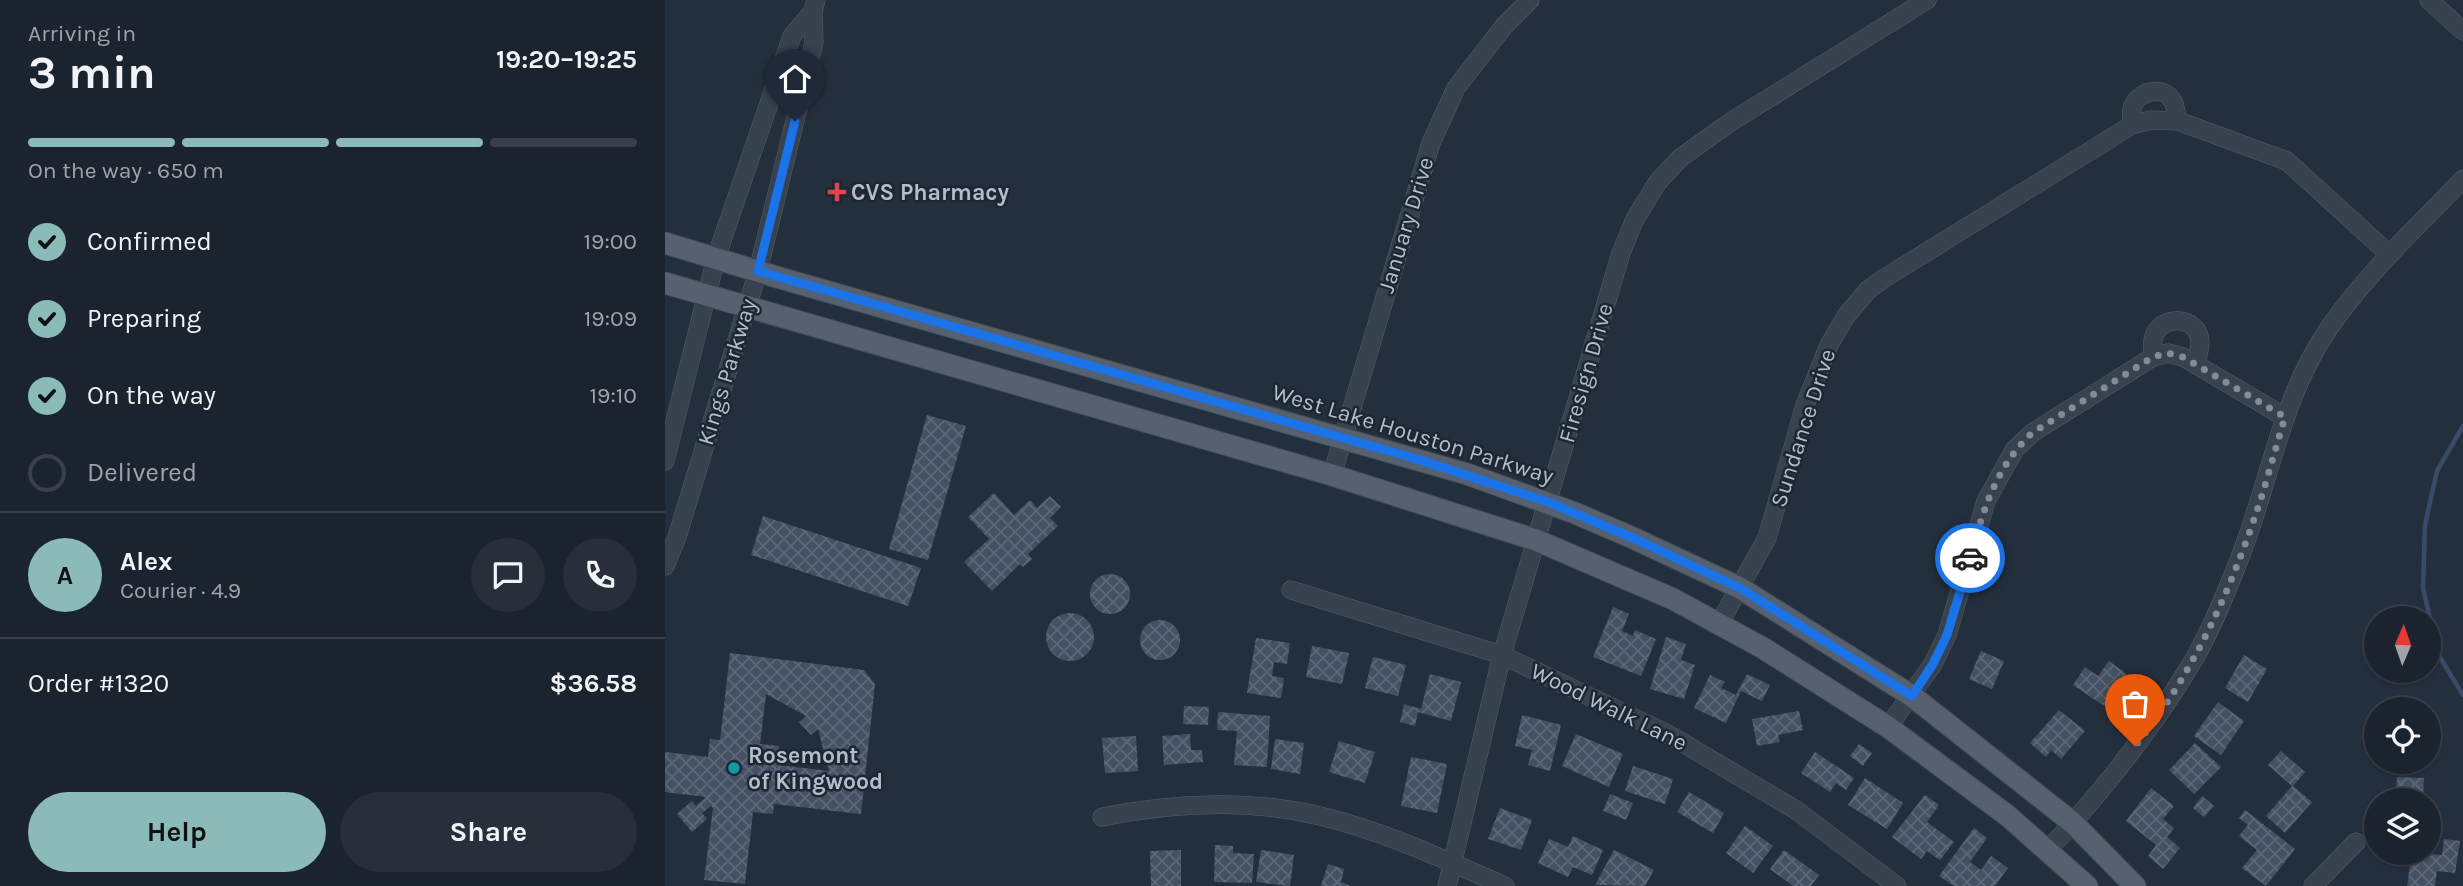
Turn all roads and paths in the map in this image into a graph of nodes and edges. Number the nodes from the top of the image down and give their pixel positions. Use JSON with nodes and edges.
{"nodes":[{"id":1,"x":1530,"y":0,"type":"edge"},
{"id":2,"x":1927,"y":0,"type":"edge"},
{"id":3,"x":2429,"y":0,"type":"edge"},
{"id":4,"x":814,"y":5,"type":"edge"},
{"id":5,"x":2463,"y":31,"type":"edge"},
{"id":6,"x":2178,"y":121,"type":"junction"},
{"id":7,"x":2132,"y":125,"type":"junction"},
{"id":8,"x":2463,"y":179,"type":"edge"},
{"id":9,"x":665,"y":243,"type":"edge"},
{"id":10,"x":2389,"y":254,"type":"junction"},
{"id":11,"x":716,"y":258,"type":"junction"},
{"id":12,"x":758,"y":271,"type":"junction"},
{"id":13,"x":665,"y":283,"type":"edge"},
{"id":14,"x":705,"y":295,"type":"junction"},
{"id":15,"x":746,"y":306,"type":"junction"},
{"id":16,"x":2153,"y":357,"type":"junction"},
{"id":17,"x":2196,"y":365,"type":"junction"},
{"id":18,"x":1139,"y":381,"type":"junction"},
{"id":19,"x":1129,"y":417,"type":"junction"},
{"id":20,"x":2285,"y":417,"type":"junction"},
{"id":21,"x":1343,"y":438,"type":"junction"},
{"id":22,"x":665,"y":461,"type":"edge"},
{"id":23,"x":1332,"y":475,"type":"junction"},
{"id":24,"x":1548,"y":502,"type":"junction"},
{"id":25,"x":1536,"y":540,"type":"junction"},
{"id":26,"x":665,"y":566,"type":"edge"},
{"id":27,"x":1740,"y":588,"type":"junction"},
{"id":28,"x":1291,"y":590,"type":"dead end"},
{"id":29,"x":1719,"y":624,"type":"junction"},
{"id":30,"x":1502,"y":655,"type":"junction"},
{"id":31,"x":1912,"y":696,"type":"junction"},
{"id":32,"x":1888,"y":727,"type":"junction"},
{"id":33,"x":1102,"y":817,"type":"dead end"},
{"id":34,"x":2073,"y":823,"type":"junction"},
{"id":35,"x":2356,"y":842,"type":"dead end"},
{"id":36,"x":2049,"y":850,"type":"junction"},
{"id":37,"x":1453,"y":864,"type":"junction"},
{"id":38,"x":1447,"y":886,"type":"edge"},
{"id":39,"x":1505,"y":886,"type":"edge"},
{"id":40,"x":1897,"y":886,"type":"edge"},
{"id":41,"x":2087,"y":886,"type":"edge"},
{"id":42,"x":2135,"y":886,"type":"edge"},
{"id":43,"x":2313,"y":886,"type":"edge"}],
"edges":[{"from":1,"to":21,"type":"street","name":"January Drive"},
{"from":2,"to":24,"type":"street","name":"Firesign Drive"},
{"from":3,"to":5,"type":"street"},
{"from":4,"to":11,"type":"street","name":"Kings Parkway"},
{"from":4,"to":12,"type":"street","name":"Kings Parkway"},
{"from":6,"to":7,"type":"street","name":"Sundance Drive"},
{"from":6,"to":7,"type":"street"},
{"from":6,"to":10,"type":"street","name":"Sundance Drive"},
{"from":7,"to":27,"type":"street","name":"Sundance Drive"},
{"from":8,"to":10,"type":"street"},
{"from":9,"to":11,"type":"main road","name":"West Lake Houston Parkway"},
{"from":10,"to":20,"type":"street"},
{"from":11,"to":12,"type":"main road","name":"West Lake Houston Parkway"},
{"from":11,"to":14,"type":"street","name":"Kings Parkway"},
{"from":12,"to":15,"type":"street","name":"Kings Parkway"},
{"from":12,"to":18,"type":"main road","name":"West Lake Houston Parkway"},
{"from":13,"to":14,"type":"main road"},
{"from":14,"to":15,"type":"main road"},
{"from":14,"to":22,"type":"street","name":"Kings Parkway"},
{"from":15,"to":19,"type":"main road"},
{"from":15,"to":26,"type":"street","name":"Kings Parkway"},
{"from":16,"to":17,"type":"street"},
{"from":16,"to":17,"type":"street"},
{"from":16,"to":31,"type":"street"},
{"from":17,"to":20,"type":"street"},
{"from":18,"to":19,"type":"main road"},
{"from":18,"to":21,"type":"main road","name":"West Lake Houston Parkway"},
{"from":19,"to":23,"type":"main road"},
{"from":20,"to":34,"type":"street"},
{"from":21,"to":23,"type":"street","name":"January Drive"},
{"from":21,"to":24,"type":"main road","name":"West Lake Houston Parkway"},
{"from":23,"to":25,"type":"main road"},
{"from":24,"to":25,"type":"street","name":"Firesign Drive"},
{"from":24,"to":27,"type":"main road","name":"West Lake Houston Parkway"},
{"from":25,"to":29,"type":"main road"},
{"from":25,"to":30,"type":"street","name":"Firesign Drive"},
{"from":27,"to":29,"type":"street","name":"Sundance Drive"},
{"from":27,"to":31,"type":"main road","name":"West Lake Houston Parkway"},
{"from":28,"to":30,"type":"street","name":"Wood Walk Lane"},
{"from":29,"to":32,"type":"main road"},
{"from":30,"to":37,"type":"street","name":"Firesign Drive"},
{"from":30,"to":40,"type":"street","name":"Wood Walk Lane"},
{"from":31,"to":32,"type":"street"},
{"from":31,"to":34,"type":"main road","name":"West Lake Houston Parkway"},
{"from":32,"to":36,"type":"main road"},
{"from":33,"to":37,"type":"street"},
{"from":34,"to":36,"type":"street"},
{"from":34,"to":42,"type":"main road","name":"West Lake Houston Parkway"},
{"from":35,"to":43,"type":"street"},
{"from":36,"to":41,"type":"main road"},
{"from":37,"to":38,"type":"street","name":"Firesign Drive"},
{"from":37,"to":39,"type":"street"}]}
